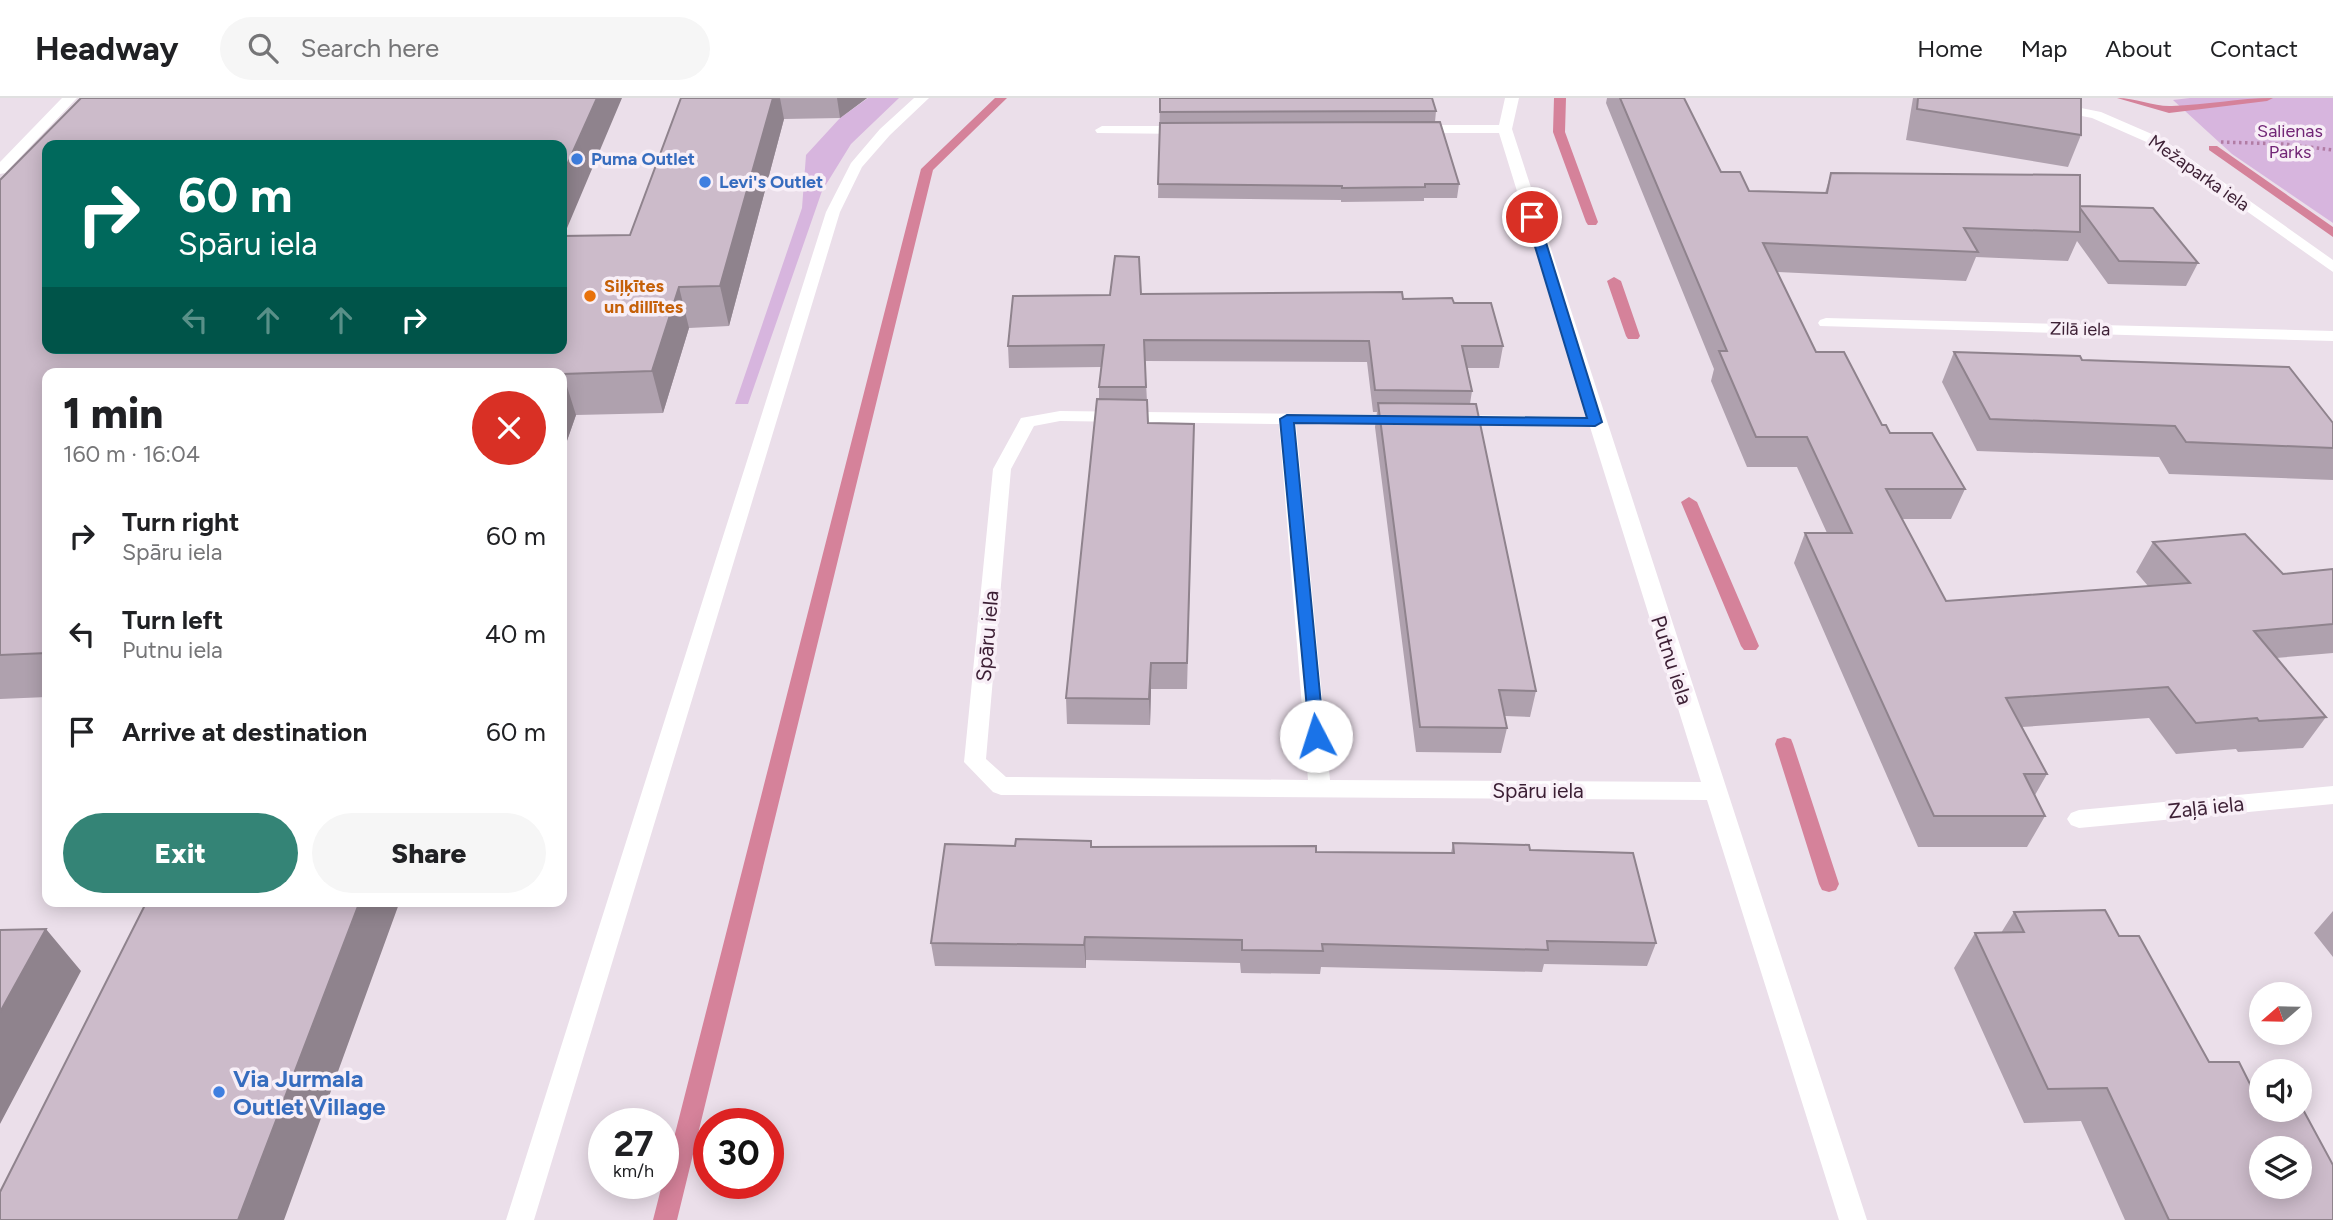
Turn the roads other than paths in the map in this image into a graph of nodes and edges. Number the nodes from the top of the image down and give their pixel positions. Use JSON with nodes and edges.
{"nodes":[{"id":1,"x":70,"y":98,"type":"edge"},
{"id":2,"x":922,"y":98,"type":"edge"},
{"id":3,"x":1513,"y":98,"type":"edge"},
{"id":4,"x":2011,"y":98,"type":"edge"},
{"id":5,"x":1505,"y":129,"type":"junction"},
{"id":6,"x":1102,"y":130,"type":"dead end"},
{"id":7,"x":1198,"y":130,"type":"edge"},
{"id":8,"x":1402,"y":130,"type":"edge"},
{"id":9,"x":0,"y":170,"type":"edge"},
{"id":10,"x":2333,"y":267,"type":"edge"},
{"id":11,"x":1826,"y":323,"type":"dead end"},
{"id":12,"x":2333,"y":336,"type":"edge"},
{"id":13,"x":1287,"y":419,"type":"junction"},
{"id":14,"x":1595,"y":422,"type":"junction"},
{"id":15,"x":1321,"y":789,"type":"junction"},
{"id":16,"x":1714,"y":791,"type":"junction"},
{"id":17,"x":2333,"y":795,"type":"edge"},
{"id":18,"x":2079,"y":819,"type":"dead end"},
{"id":19,"x":520,"y":1220,"type":"edge"},
{"id":20,"x":1853,"y":1220,"type":"edge"}],
"edges":[{"from":1,"to":9,"type":"street"},
{"from":2,"to":19,"type":"street"},
{"from":3,"to":5,"type":"street"},
{"from":4,"to":10,"type":"street","name":"Mežaparka iela"},
{"from":5,"to":8,"type":"street"},
{"from":5,"to":14,"type":"street","name":"Putnu iela"},
{"from":6,"to":7,"type":"street"},
{"from":11,"to":12,"type":"street","name":"Zilā iela"},
{"from":13,"to":14,"type":"street","name":"Spāru iela"},
{"from":13,"to":15,"type":"street"},
{"from":13,"to":15,"type":"street","name":"Spāru iela"},
{"from":14,"to":16,"type":"street","name":"Putnu iela"},
{"from":15,"to":16,"type":"street","name":"Spāru iela"},
{"from":16,"to":20,"type":"street","name":"Putnu iela"},
{"from":17,"to":18,"type":"street","name":"Zaļā iela"}]}
